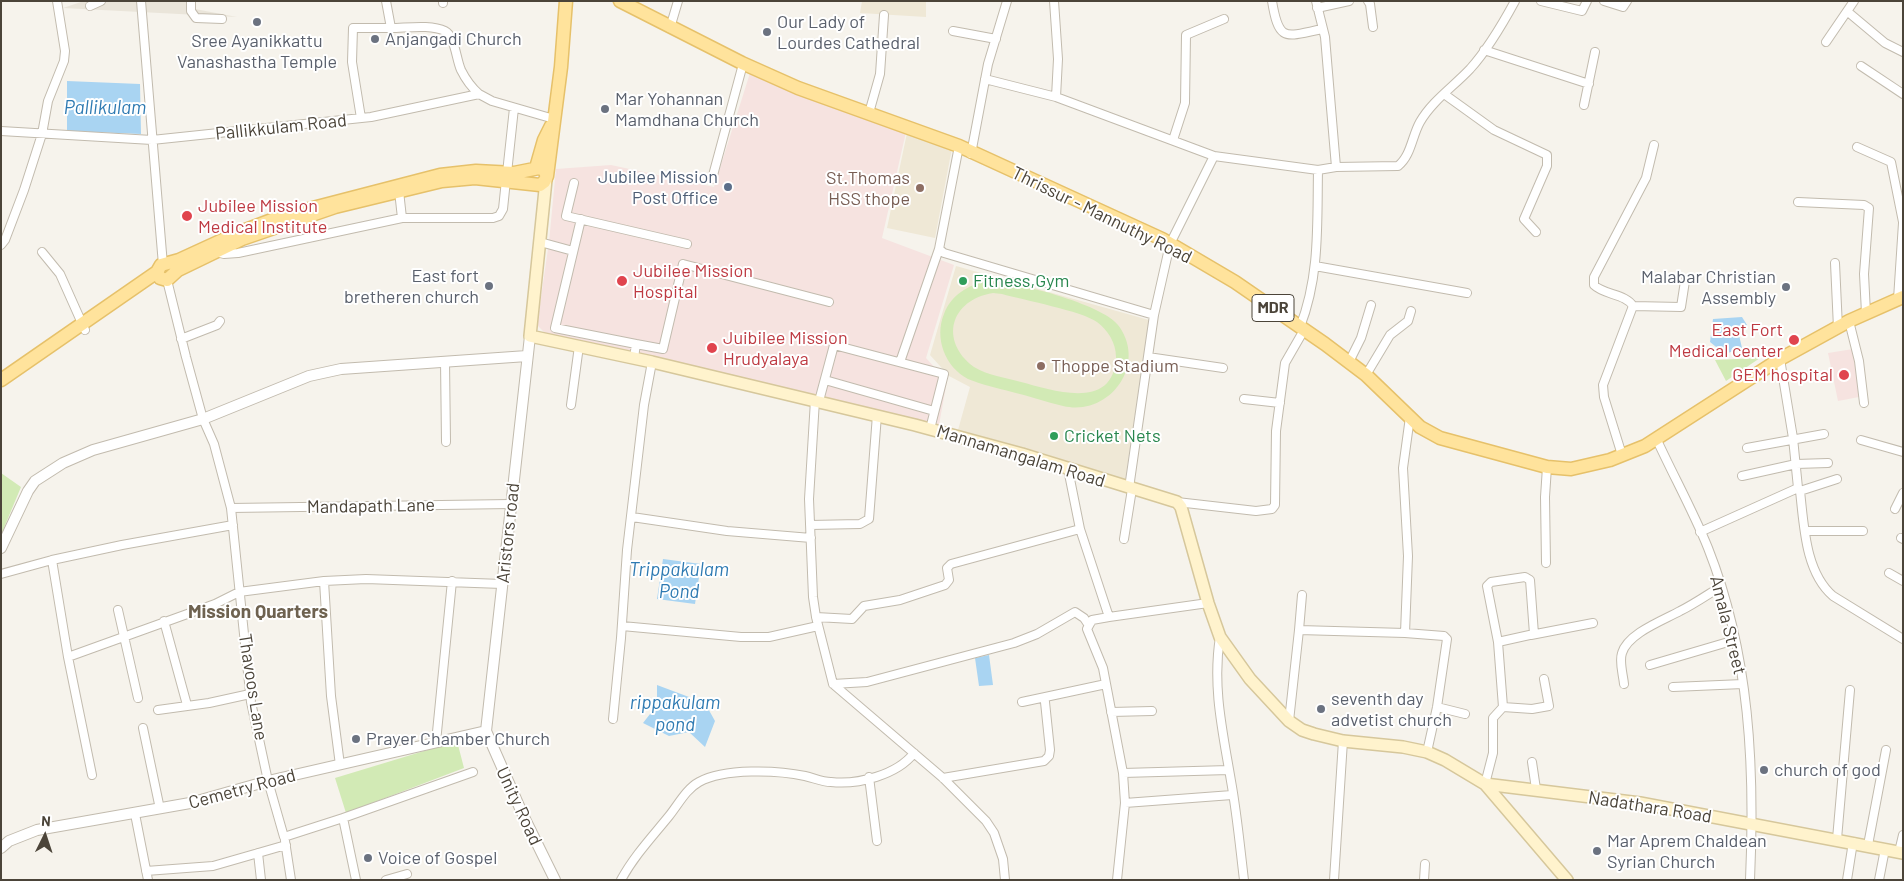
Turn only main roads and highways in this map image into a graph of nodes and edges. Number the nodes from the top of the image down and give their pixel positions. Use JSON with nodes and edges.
{"nodes":[{"id":1,"x":560,"y":1,"type":"edge"},
{"id":2,"x":566,"y":1,"type":"edge"},
{"id":3,"x":620,"y":1,"type":"edge"},
{"id":4,"x":562,"y":44,"type":"junction"},
{"id":5,"x":554,"y":119,"type":"junction"},
{"id":6,"x":534,"y":168,"type":"junction"},
{"id":7,"x":506,"y":176,"type":"junction"},
{"id":8,"x":541,"y":181,"type":"junction"},
{"id":9,"x":165,"y":272,"type":"junction"},
{"id":10,"x":1900,"y":298,"type":"edge"},
{"id":11,"x":83,"y":327,"type":"junction"},
{"id":12,"x":1,"y":380,"type":"edge"},
{"id":13,"x":1,"y":389,"type":"edge"},
{"id":14,"x":1486,"y":784,"type":"junction"},
{"id":15,"x":1901,"y":853,"type":"edge"},
{"id":16,"x":1567,"y":880,"type":"edge"}],
"edges":[{"from":1,"to":4,"type":"main road"},
{"from":2,"to":4,"type":"main road"},
{"from":3,"to":10,"type":"main road","name":"Thrissur - Mannuthy Road","number":"MDR"},
{"from":4,"to":5,"type":"main road"},
{"from":5,"to":6,"type":"main road"},
{"from":5,"to":8,"type":"main road"},
{"from":6,"to":7,"type":"main road"},
{"from":6,"to":8,"type":"main road"},
{"from":7,"to":8,"type":"main road"},
{"from":7,"to":9,"type":"main road"},
{"from":7,"to":9,"type":"main road"},
{"from":8,"to":14,"type":"main road","name":"Mannamangalam Road"},
{"from":9,"to":11,"type":"main road"},
{"from":11,"to":12,"type":"main road"},
{"from":11,"to":13,"type":"main road"},
{"from":14,"to":15,"type":"main road","name":"Nadathara Road"},
{"from":14,"to":16,"type":"main road"}]}
